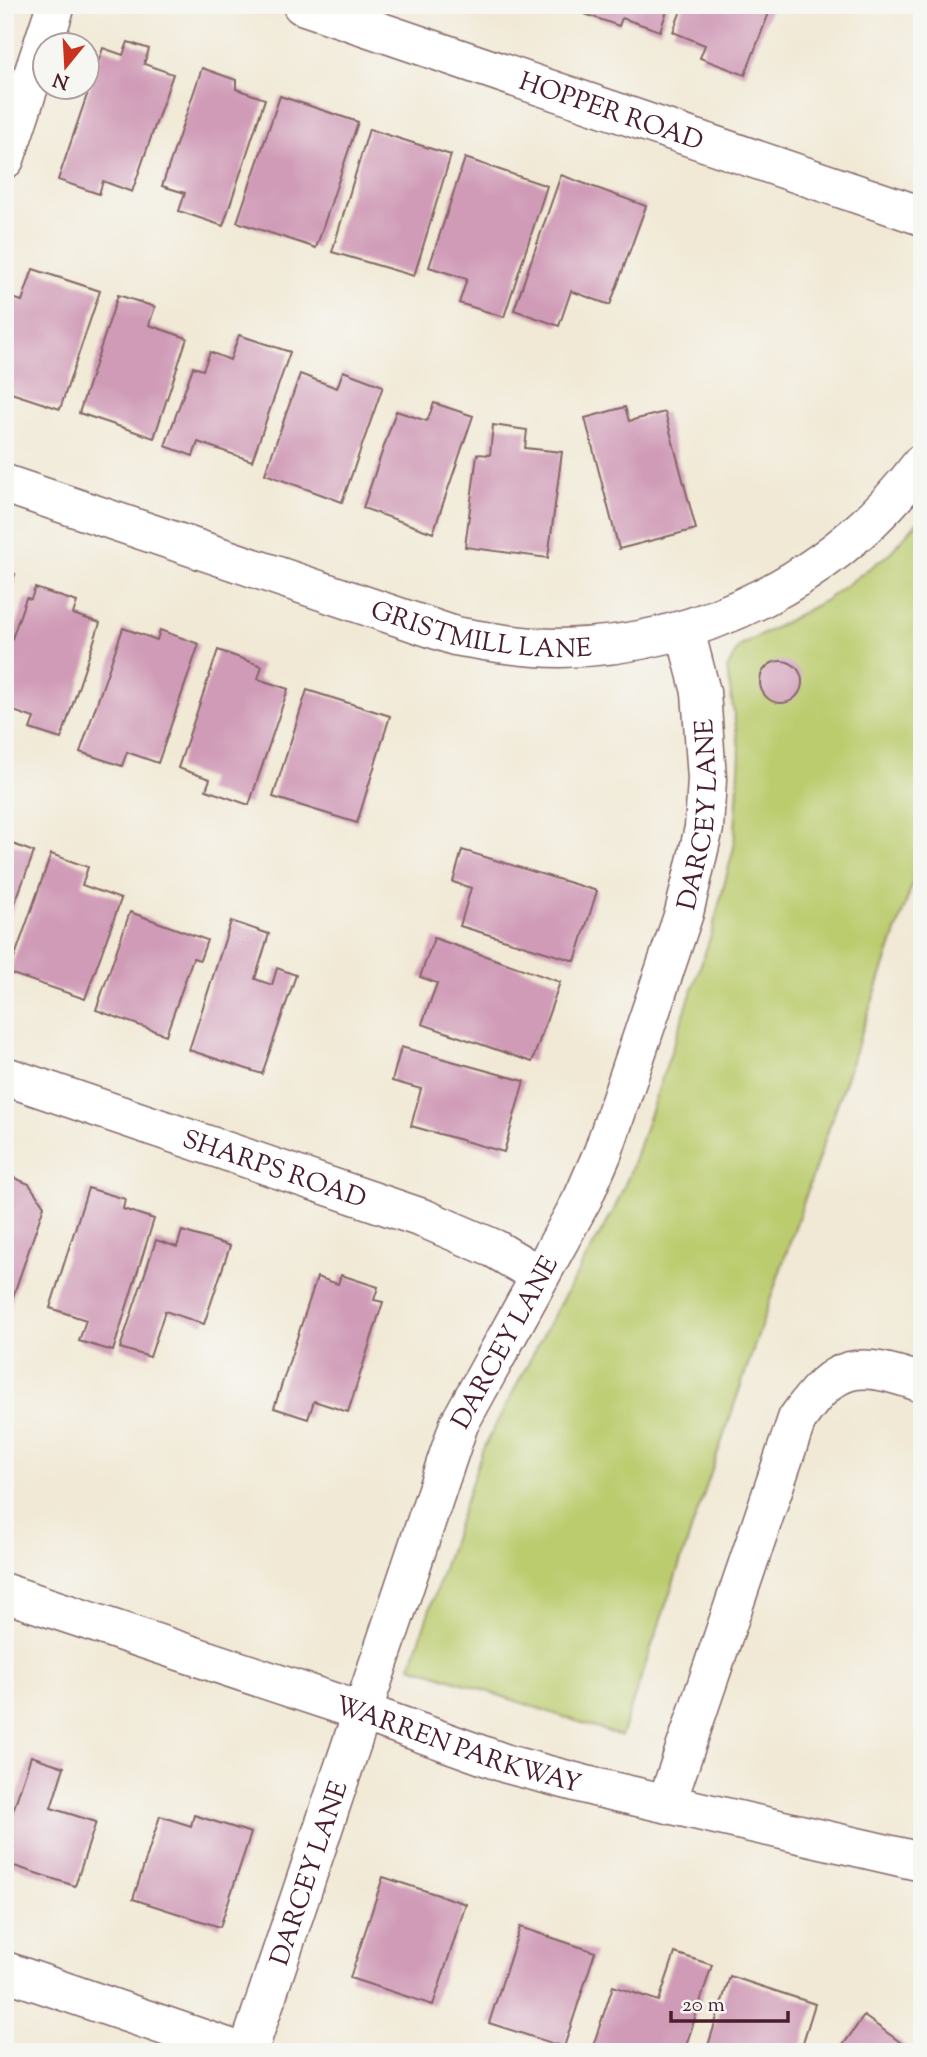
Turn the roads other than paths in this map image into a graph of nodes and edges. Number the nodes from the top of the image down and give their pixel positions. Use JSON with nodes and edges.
{"nodes":[{"id":1,"x":56,"y":5,"type":"edge"},
{"id":2,"x":302,"y":5,"type":"edge"},
{"id":3,"x":5,"y":159,"type":"edge"},
{"id":4,"x":922,"y":216,"type":"edge"},
{"id":5,"x":922,"y":463,"type":"edge"},
{"id":6,"x":5,"y":484,"type":"edge"},
{"id":7,"x":685,"y":630,"type":"junction"},
{"id":8,"x":5,"y":1076,"type":"edge"},
{"id":9,"x":539,"y":1275,"type":"junction"},
{"id":10,"x":922,"y":1383,"type":"edge"},
{"id":11,"x":5,"y":1593,"type":"edge"},
{"id":12,"x":363,"y":1712,"type":"junction"},
{"id":13,"x":667,"y":1802,"type":"junction"},
{"id":14,"x":922,"y":1862,"type":"edge"},
{"id":15,"x":5,"y":1971,"type":"edge"},
{"id":16,"x":241,"y":2052,"type":"edge"},
{"id":17,"x":248,"y":2052,"type":"edge"}],
"edges":[{"from":1,"to":3,"type":"street"},
{"from":2,"to":4,"type":"street","name":"HOPPER ROAD"},
{"from":5,"to":7,"type":"street","name":"GRISTMILL LANE"},
{"from":6,"to":7,"type":"street","name":"GRISTMILL LANE"},
{"from":7,"to":9,"type":"street","name":"DARCEY LANE"},
{"from":8,"to":9,"type":"street","name":"SHARPS ROAD"},
{"from":9,"to":12,"type":"street","name":"DARCEY LANE"},
{"from":10,"to":13,"type":"street"},
{"from":11,"to":12,"type":"street","name":"WARREN PARKWAY"},
{"from":12,"to":13,"type":"street","name":"WARREN PARKWAY"},
{"from":12,"to":17,"type":"street","name":"DARCEY LANE"},
{"from":13,"to":14,"type":"street","name":"WARREN PARKWAY"},
{"from":15,"to":16,"type":"street"}]}
